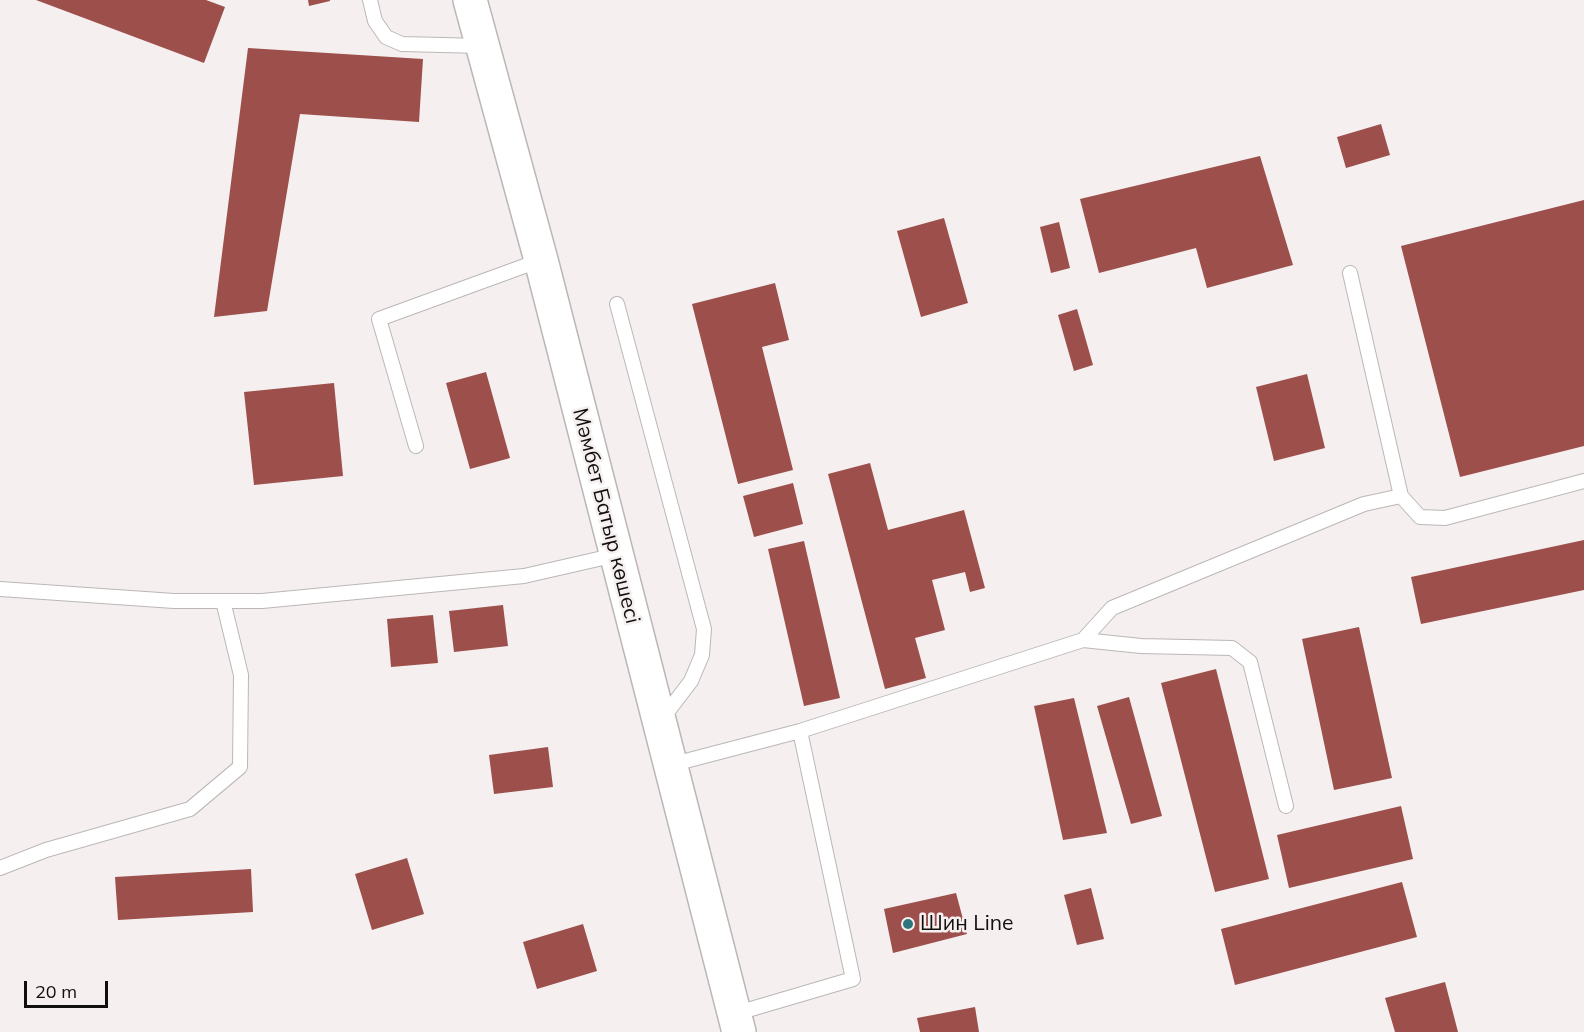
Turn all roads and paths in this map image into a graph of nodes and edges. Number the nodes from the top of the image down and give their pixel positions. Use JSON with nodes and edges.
{"nodes":[{"id":1,"x":370,"y":0,"type":"edge"},
{"id":2,"x":470,"y":0,"type":"edge"},
{"id":3,"x":482,"y":46,"type":"junction"},
{"id":4,"x":541,"y":260,"type":"junction"},
{"id":5,"x":1350,"y":273,"type":"dead end"},
{"id":6,"x":617,"y":304,"type":"dead end"},
{"id":7,"x":416,"y":446,"type":"dead end"},
{"id":8,"x":1584,"y":481,"type":"edge"},
{"id":9,"x":1401,"y":496,"type":"junction"},
{"id":10,"x":616,"y":555,"type":"junction"},
{"id":11,"x":0,"y":590,"type":"edge"},
{"id":12,"x":223,"y":601,"type":"junction"},
{"id":13,"x":1083,"y":640,"type":"junction"},
{"id":14,"x":659,"y":723,"type":"junction"},
{"id":15,"x":800,"y":731,"type":"junction"},
{"id":16,"x":670,"y":765,"type":"junction"},
{"id":17,"x":1286,"y":806,"type":"dead end"},
{"id":18,"x":0,"y":868,"type":"edge"},
{"id":19,"x":736,"y":1023,"type":"edge"}],
"edges":[{"from":1,"to":3,"type":"lane"},
{"from":2,"to":3,"type":"main road","name":"Мәмбет Батыр көшесі"},
{"from":3,"to":4,"type":"main road","name":"Мәмбет Батыр көшесі"},
{"from":4,"to":7,"type":"lane"},
{"from":4,"to":10,"type":"main road","name":"Мәмбет Батыр көшесі"},
{"from":5,"to":9,"type":"lane"},
{"from":6,"to":14,"type":"lane"},
{"from":8,"to":9,"type":"lane"},
{"from":9,"to":13,"type":"lane"},
{"from":10,"to":12,"type":"lane"},
{"from":10,"to":14,"type":"main road","name":"Мәмбет Батыр көшесі"},
{"from":11,"to":12,"type":"lane"},
{"from":12,"to":18,"type":"lane"},
{"from":13,"to":15,"type":"lane"},
{"from":13,"to":17,"type":"lane"},
{"from":14,"to":16,"type":"main road","name":"Мәмбет Батыр көшесі"},
{"from":15,"to":16,"type":"lane"},
{"from":15,"to":19,"type":"lane"},
{"from":16,"to":19,"type":"main road","name":"Мәмбет Батыр көшесі"}]}
